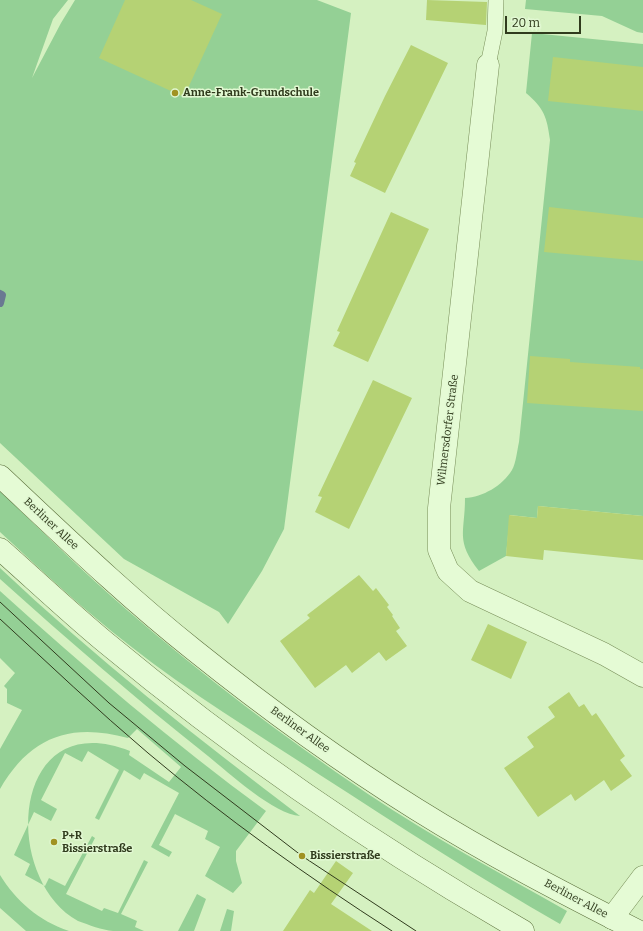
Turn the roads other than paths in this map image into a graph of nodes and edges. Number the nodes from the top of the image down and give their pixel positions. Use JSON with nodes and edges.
{"nodes":[{"id":1,"x":496,"y":0,"type":"edge"},
{"id":2,"x":488,"y":65,"type":"joint"},
{"id":3,"x":0,"y":476,"type":"edge"},
{"id":4,"x":0,"y":549,"type":"edge"},
{"id":5,"x":643,"y":676,"type":"edge"},
{"id":6,"x":643,"y":877,"type":"edge"},
{"id":7,"x":608,"y":924,"type":"edge"},
{"id":8,"x":523,"y":931,"type":"edge"},
{"id":9,"x":638,"y":931,"type":"edge"}],
"edges":[{"from":1,"to":2,"type":"lane"},
{"from":2,"to":5,"type":"main road","name":"Wilmersdorfer Straße"},
{"from":3,"to":7,"type":"main road","name":"Berliner Allee"},
{"from":4,"to":8,"type":"main road"},
{"from":6,"to":7,"type":"main road"},
{"from":7,"to":9,"type":"main road","name":"Berliner Allee"}]}
